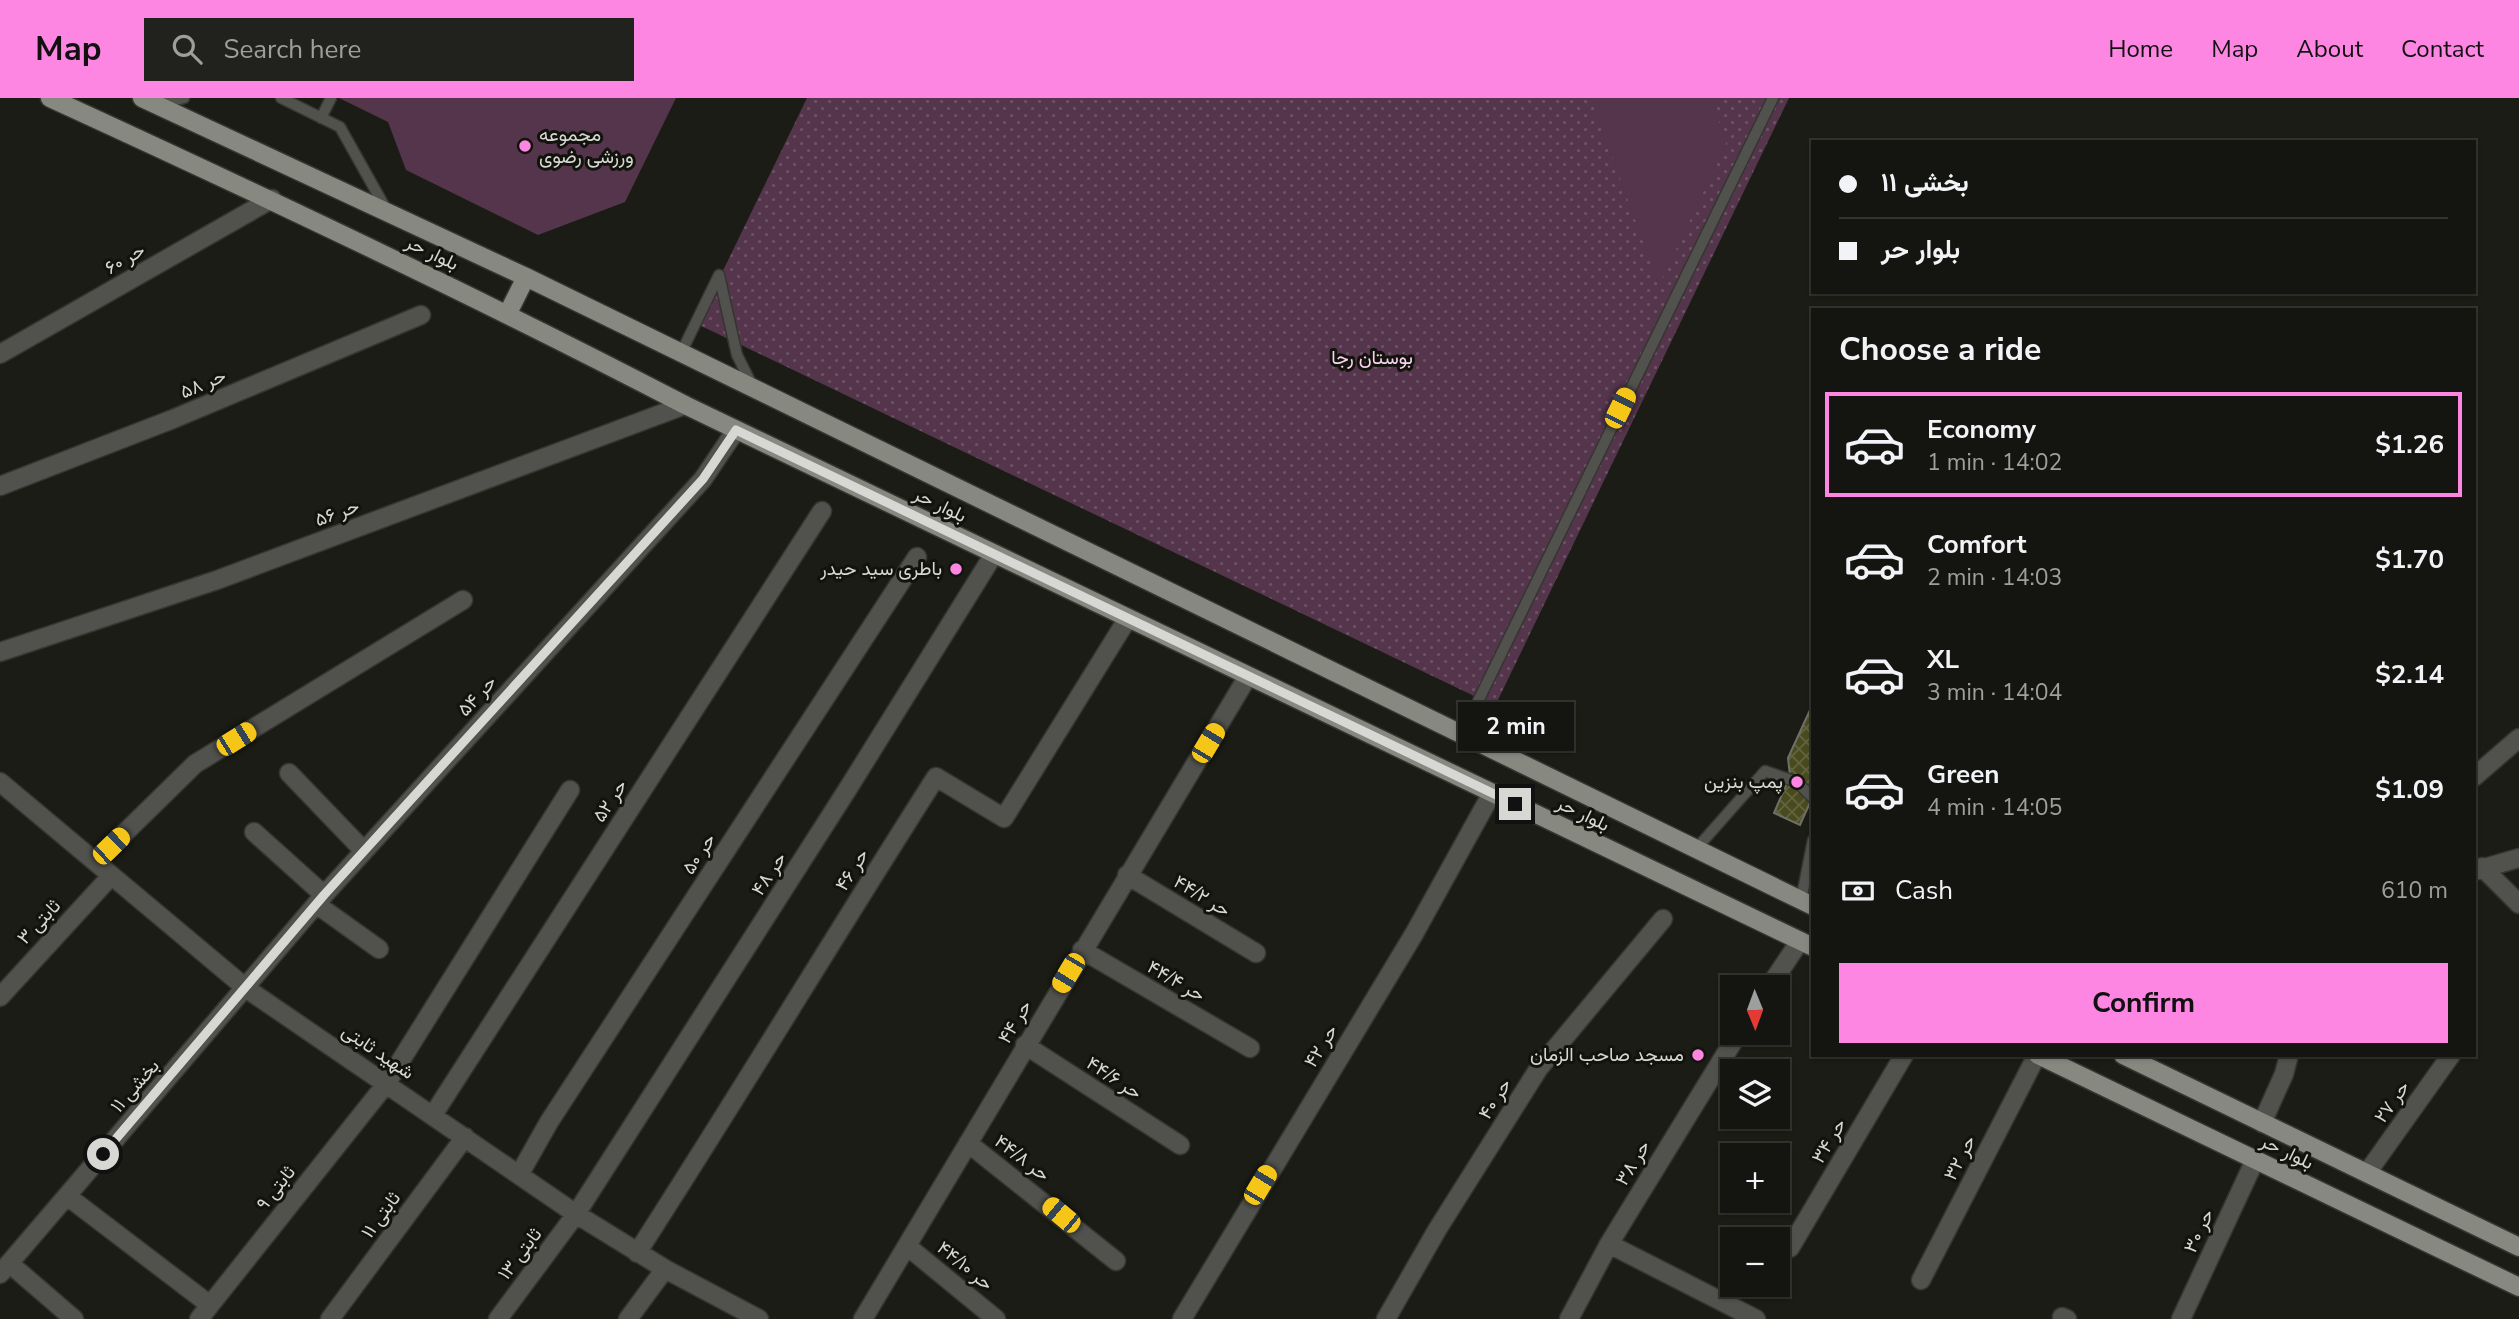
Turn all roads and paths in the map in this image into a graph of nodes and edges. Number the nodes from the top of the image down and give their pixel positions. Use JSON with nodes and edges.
{"nodes":[{"id":1,"x":50,"y":98,"type":"edge"},
{"id":2,"x":184,"y":98,"type":"edge"},
{"id":3,"x":331,"y":98,"type":"edge"},
{"id":4,"x":1773,"y":98,"type":"edge"},
{"id":5,"x":286,"y":99,"type":"edge"},
{"id":6,"x":150,"y":101,"type":"edge"},
{"id":7,"x":321,"y":118,"type":"junction"},
{"id":8,"x":272,"y":199,"type":"junction"},
{"id":9,"x":388,"y":213,"type":"junction"},
{"id":10,"x":526,"y":277,"type":"junction"},
{"id":11,"x":508,"y":313,"type":"junction"},
{"id":12,"x":421,"y":315,"type":"dead end"},
{"id":13,"x":681,"y":353,"type":"junction"},
{"id":14,"x":0,"y":354,"type":"edge"},
{"id":15,"x":755,"y":389,"type":"junction"},
{"id":16,"x":685,"y":405,"type":"junction"},
{"id":17,"x":736,"y":430,"type":"junction"},
{"id":18,"x":0,"y":486,"type":"edge"},
{"id":19,"x":822,"y":511,"type":"dead end"},
{"id":20,"x":994,"y":554,"type":"junction"},
{"id":21,"x":917,"y":556,"type":"dead end"},
{"id":22,"x":463,"y":600,"type":"dead end"},
{"id":23,"x":1128,"y":618,"type":"junction"},
{"id":24,"x":0,"y":652,"type":"edge"},
{"id":25,"x":1248,"y":676,"type":"junction"},
{"id":26,"x":1461,"y":736,"type":"junction"},
{"id":27,"x":2519,"y":738,"type":"edge"},
{"id":28,"x":289,"y":773,"type":"dead end"},
{"id":29,"x":2476,"y":775,"type":"edge"},
{"id":30,"x":0,"y":782,"type":"edge"},
{"id":31,"x":570,"y":790,"type":"dead end"},
{"id":32,"x":1492,"y":793,"type":"junction"},
{"id":33,"x":1811,"y":796,"type":"edge"},
{"id":34,"x":254,"y":832,"type":"dead end"},
{"id":35,"x":1696,"y":849,"type":"junction"},
{"id":36,"x":364,"y":851,"type":"junction"},
{"id":37,"x":2519,"y":858,"type":"edge"},
{"id":38,"x":1811,"y":861,"type":"edge"},
{"id":39,"x":94,"y":862,"type":"junction"},
{"id":40,"x":2478,"y":869,"type":"edge"},
{"id":41,"x":1127,"y":875,"type":"junction"},
{"id":42,"x":110,"y":876,"type":"junction"},
{"id":43,"x":320,"y":899,"type":"junction"},
{"id":44,"x":1807,"y":903,"type":"edge"},
{"id":45,"x":2519,"y":904,"type":"edge"},
{"id":46,"x":1663,"y":919,"type":"dead end"},
{"id":47,"x":1806,"y":944,"type":"edge"},
{"id":48,"x":379,"y":949,"type":"dead end"},
{"id":49,"x":1082,"y":950,"type":"junction"},
{"id":50,"x":1256,"y":953,"type":"dead end"},
{"id":51,"x":1779,"y":975,"type":"edge"},
{"id":52,"x":247,"y":989,"type":"junction"},
{"id":53,"x":0,"y":997,"type":"edge"},
{"id":54,"x":1025,"y":1045,"type":"junction"},
{"id":55,"x":1731,"y":1045,"type":"edge"},
{"id":56,"x":1250,"y":1048,"type":"dead end"},
{"id":57,"x":1903,"y":1057,"type":"edge"},
{"id":58,"x":2036,"y":1057,"type":"edge"},
{"id":59,"x":2041,"y":1057,"type":"edge"},
{"id":60,"x":2127,"y":1057,"type":"edge"},
{"id":61,"x":2288,"y":1057,"type":"edge"},
{"id":62,"x":2301,"y":1057,"type":"edge"},
{"id":63,"x":2450,"y":1057,"type":"edge"},
{"id":64,"x":2284,"y":1074,"type":"junction"},
{"id":65,"x":386,"y":1084,"type":"junction"},
{"id":66,"x":433,"y":1115,"type":"junction"},
{"id":67,"x":2262,"y":1122,"type":"junction"},
{"id":68,"x":465,"y":1137,"type":"junction"},
{"id":69,"x":968,"y":1143,"type":"junction"},
{"id":70,"x":1180,"y":1145,"type":"dead end"},
{"id":71,"x":2255,"y":1160,"type":"junction"},
{"id":72,"x":2367,"y":1174,"type":"junction"},
{"id":73,"x":519,"y":1175,"type":"junction"},
{"id":74,"x":67,"y":1196,"type":"junction"},
{"id":75,"x":576,"y":1214,"type":"junction"},
{"id":76,"x":1609,"y":1244,"type":"junction"},
{"id":77,"x":906,"y":1246,"type":"junction"},
{"id":78,"x":2519,"y":1247,"type":"edge"},
{"id":79,"x":1790,"y":1248,"type":"dead end"},
{"id":80,"x":638,"y":1252,"type":"junction"},
{"id":81,"x":1115,"y":1261,"type":"dead end"},
{"id":82,"x":4,"y":1268,"type":"edge"},
{"id":83,"x":665,"y":1269,"type":"junction"},
{"id":84,"x":1921,"y":1280,"type":"dead end"},
{"id":85,"x":2519,"y":1287,"type":"edge"},
{"id":86,"x":205,"y":1312,"type":"edge"},
{"id":87,"x":749,"y":1317,"type":"edge"},
{"id":88,"x":74,"y":1319,"type":"edge"},
{"id":89,"x":330,"y":1319,"type":"edge"},
{"id":90,"x":498,"y":1319,"type":"edge"},
{"id":91,"x":628,"y":1319,"type":"edge"},
{"id":92,"x":863,"y":1319,"type":"edge"},
{"id":93,"x":996,"y":1319,"type":"edge"},
{"id":94,"x":1182,"y":1319,"type":"edge"},
{"id":95,"x":1386,"y":1319,"type":"edge"},
{"id":96,"x":1569,"y":1319,"type":"edge"},
{"id":97,"x":1756,"y":1319,"type":"edge"},
{"id":98,"x":2181,"y":1319,"type":"edge"}],
"edges":[{"from":1,"to":8,"type":"main road","name":"بلوار حر"},
{"from":2,"to":6,"type":"lane"},
{"from":3,"to":7,"type":"lane"},
{"from":4,"to":26,"type":"lane"},
{"from":5,"to":7,"type":"lane"},
{"from":6,"to":9,"type":"main road","name":"بلوار حر"},
{"from":7,"to":9,"type":"lane"},
{"from":8,"to":11,"type":"main road","name":"بلوار حر"},
{"from":8,"to":14,"type":"street","name":"حر ۶۰"},
{"from":9,"to":10,"type":"main road","name":"بلوار حر"},
{"from":10,"to":11,"type":"main road"},
{"from":10,"to":13,"type":"main road","name":"بلوار حر"},
{"from":11,"to":16,"type":"main road","name":"بلوار حر"},
{"from":12,"to":18,"type":"street","name":"حر ۵۸"},
{"from":13,"to":15,"type":"main road","name":"بلوار حر"},
{"from":13,"to":15,"type":"lane"},
{"from":15,"to":26,"type":"main road","name":"بلوار حر"},
{"from":16,"to":17,"type":"main road","name":"بلوار حر"},
{"from":16,"to":24,"type":"street","name":"حر ۵۶"},
{"from":17,"to":20,"type":"main road","name":"بلوار حر"},
{"from":17,"to":36,"type":"street","name":"حر ۵۴"},
{"from":19,"to":66,"type":"street","name":"حر ۵۲"},
{"from":20,"to":23,"type":"main road","name":"بلوار حر"},
{"from":20,"to":75,"type":"street","name":"حر ۴۸"},
{"from":21,"to":73,"type":"street","name":"حر ۵۰"},
{"from":22,"to":39,"type":"street"},
{"from":23,"to":25,"type":"main road","name":"بلوار حر"},
{"from":23,"to":80,"type":"street","name":"حر ۴۶"},
{"from":25,"to":32,"type":"main road","name":"بلوار حر"},
{"from":25,"to":41,"type":"street","name":"حر ۴۴"},
{"from":26,"to":35,"type":"main road","name":"بلوار حر"},
{"from":27,"to":29,"type":"street"},
{"from":28,"to":36,"type":"street"},
{"from":30,"to":39,"type":"street","name":"شهید ثابتی"},
{"from":31,"to":65,"type":"street","name":"ثابتی ۹"},
{"from":32,"to":47,"type":"main road","name":"بلوار حر"},
{"from":32,"to":94,"type":"street","name":"حر ۴۲"},
{"from":33,"to":35,"type":"lane"},
{"from":34,"to":43,"type":"street"},
{"from":35,"to":44,"type":"main road","name":"بلوار حر"},
{"from":36,"to":43,"type":"street","name":"حر ۵۴"},
{"from":37,"to":40,"type":"street"},
{"from":38,"to":44,"type":"lane"},
{"from":39,"to":42,"type":"street","name":"شهید ثابتی"},
{"from":40,"to":45,"type":"street"},
{"from":41,"to":49,"type":"street","name":"حر ۴۴"},
{"from":41,"to":50,"type":"street","name":"حر ۴۴/۲"},
{"from":42,"to":52,"type":"street","name":"شهید ثابتی"},
{"from":42,"to":53,"type":"street","name":"ثابتی ۳"},
{"from":43,"to":48,"type":"street"},
{"from":43,"to":52,"type":"street","name":"حر ۵۴"},
{"from":46,"to":95,"type":"street","name":"حر ۴۰"},
{"from":47,"to":51,"type":"street"},
{"from":49,"to":54,"type":"street","name":"حر ۴۴"},
{"from":49,"to":56,"type":"street","name":"حر ۴۴/۴"},
{"from":52,"to":65,"type":"street","name":"شهید ثابتی"},
{"from":52,"to":74,"type":"street","name":"بخشی ۱۱"},
{"from":54,"to":69,"type":"street","name":"حر ۴۴"},
{"from":54,"to":70,"type":"street","name":"حر ۴۴/۶"},
{"from":55,"to":76,"type":"street","name":"حر ۳۸"},
{"from":57,"to":79,"type":"street","name":"حر ۳۴"},
{"from":58,"to":84,"type":"street","name":"حر ۳۲"},
{"from":59,"to":71,"type":"main road","name":"بلوار حر"},
{"from":60,"to":67,"type":"main road","name":"بلوار حر"},
{"from":61,"to":64,"type":"street"},
{"from":62,"to":64,"type":"street"},
{"from":63,"to":72,"type":"street","name":"حر ۲۷"},
{"from":64,"to":67,"type":"street"},
{"from":65,"to":66,"type":"street","name":"شهید ثابتی"},
{"from":65,"to":86,"type":"street","name":"ثابتی ۹"},
{"from":66,"to":68,"type":"street","name":"شهید ثابتی"},
{"from":67,"to":72,"type":"main road","name":"بلوار حر"},
{"from":68,"to":73,"type":"street","name":"شهید ثابتی"},
{"from":68,"to":89,"type":"street","name":"ثابتی ۱۱"},
{"from":69,"to":77,"type":"street","name":"حر ۴۴"},
{"from":69,"to":81,"type":"street","name":"حر ۴۴/۸"},
{"from":71,"to":85,"type":"main road","name":"بلوار حر"},
{"from":71,"to":98,"type":"street","name":"حر ۳۰"},
{"from":72,"to":78,"type":"main road","name":"بلوار حر"},
{"from":73,"to":75,"type":"street","name":"شهید ثابتی"},
{"from":74,"to":82,"type":"street","name":"بخشی ۱۱"},
{"from":74,"to":86,"type":"street"},
{"from":75,"to":80,"type":"street","name":"شهید ثابتی"},
{"from":75,"to":90,"type":"street","name":"ثابتی ۱۳"},
{"from":76,"to":96,"type":"street","name":"حر ۳۸"},
{"from":76,"to":97,"type":"street"},
{"from":77,"to":92,"type":"street","name":"حر ۴۴"},
{"from":77,"to":93,"type":"street","name":"حر ۴۴/۱۰"},
{"from":80,"to":83,"type":"street","name":"شهید ثابتی"},
{"from":82,"to":88,"type":"street"},
{"from":83,"to":87,"type":"street","name":"شهید ثابتی"},
{"from":83,"to":91,"type":"street"}]}
